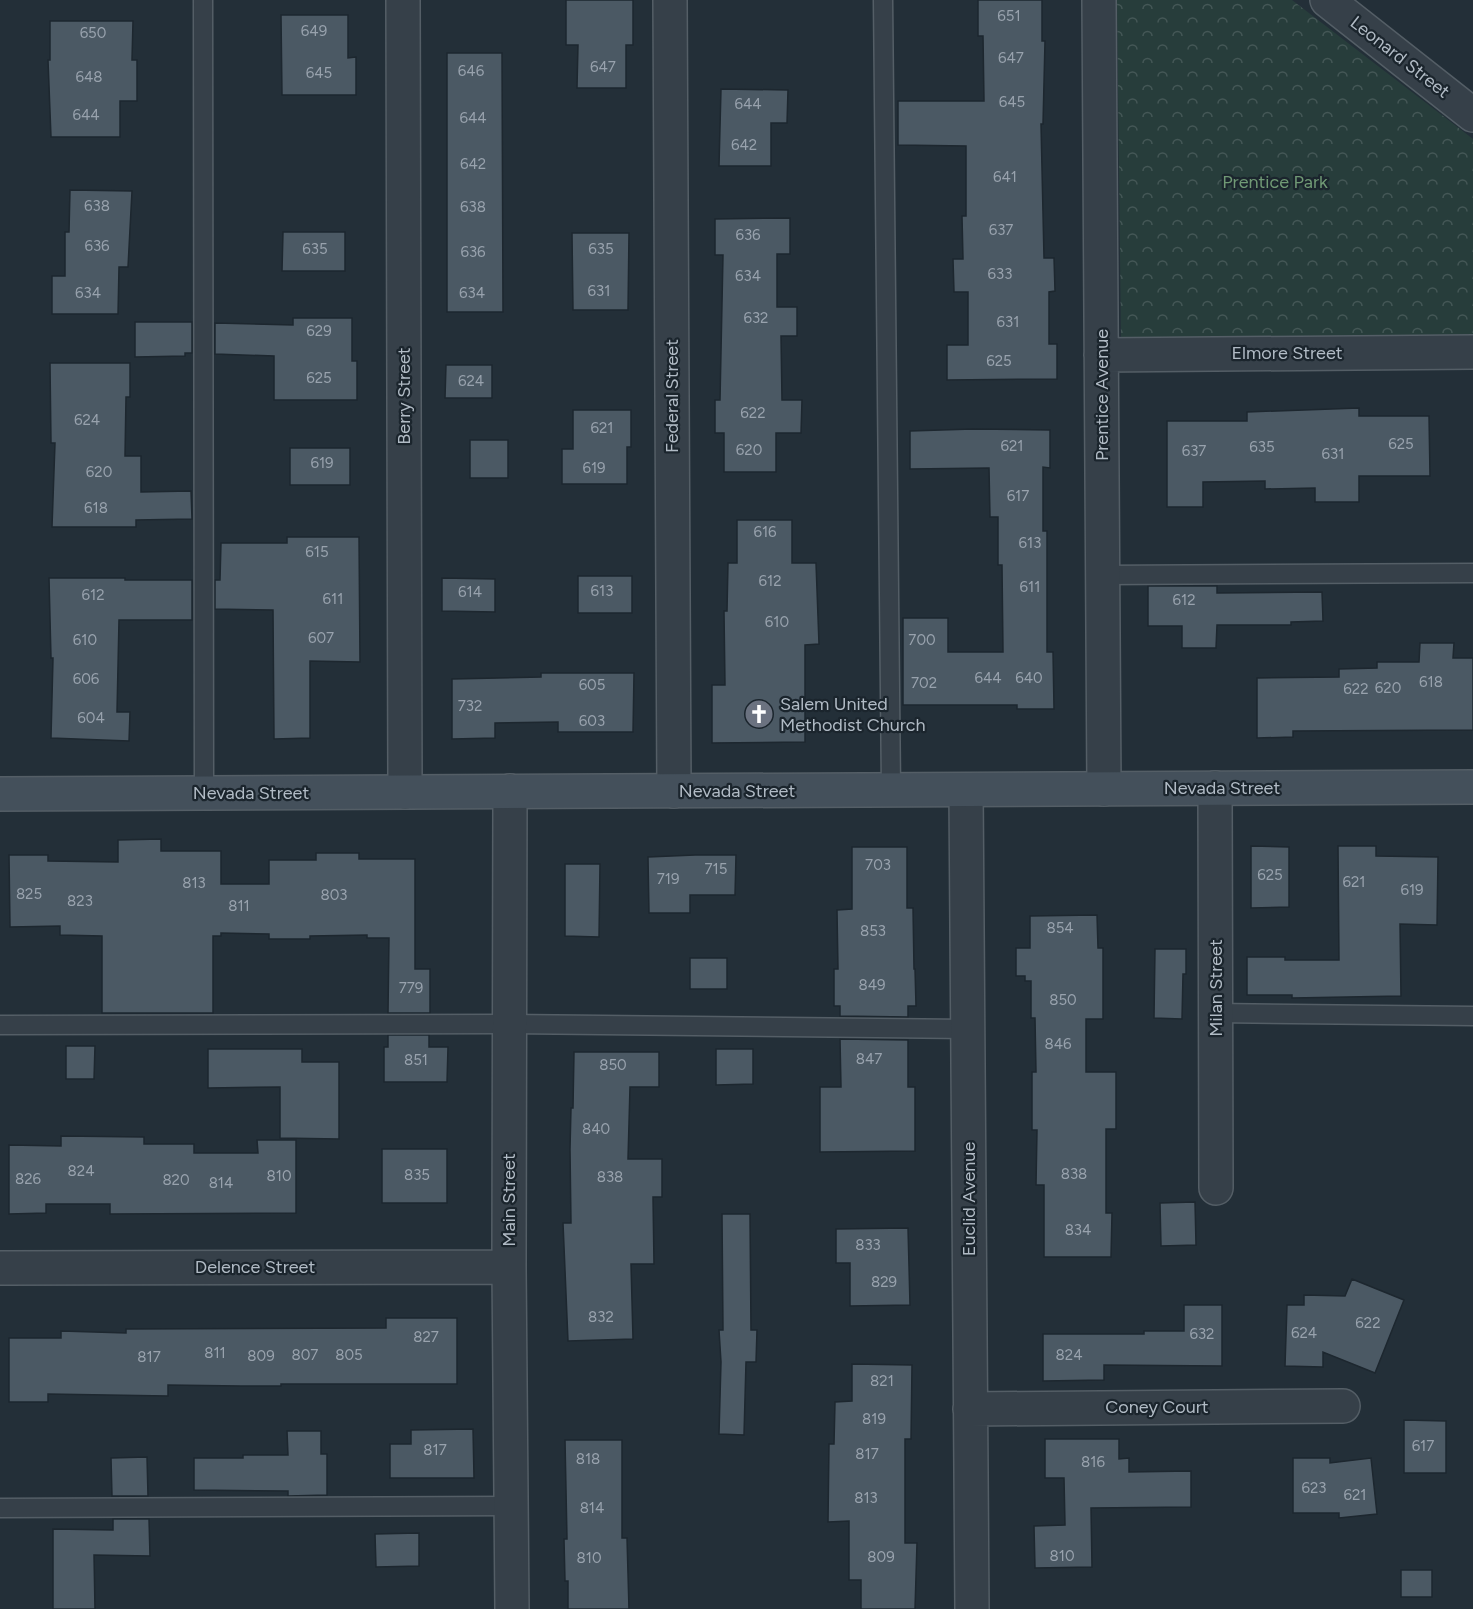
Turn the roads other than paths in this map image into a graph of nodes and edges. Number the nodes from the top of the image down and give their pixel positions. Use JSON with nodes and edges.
{"nodes":[{"id":1,"x":203,"y":0,"type":"edge"},
{"id":2,"x":402,"y":0,"type":"edge"},
{"id":3,"x":670,"y":0,"type":"edge"},
{"id":4,"x":884,"y":0,"type":"edge"},
{"id":5,"x":1099,"y":0,"type":"edge"},
{"id":6,"x":1327,"y":0,"type":"edge"},
{"id":7,"x":1473,"y":115,"type":"edge"},
{"id":8,"x":1473,"y":352,"type":"edge"},
{"id":9,"x":1101,"y":355,"type":"junction"},
{"id":10,"x":1473,"y":573,"type":"edge"},
{"id":11,"x":1103,"y":575,"type":"junction"},
{"id":12,"x":1473,"y":787,"type":"edge"},
{"id":13,"x":1215,"y":788,"type":"junction"},
{"id":14,"x":1104,"y":789,"type":"junction"},
{"id":15,"x":891,"y":790,"type":"junction"},
{"id":16,"x":966,"y":790,"type":"junction"},
{"id":17,"x":510,"y":791,"type":"junction"},
{"id":18,"x":674,"y":791,"type":"junction"},
{"id":19,"x":405,"y":792,"type":"junction"},
{"id":20,"x":204,"y":793,"type":"junction"},
{"id":21,"x":0,"y":794,"type":"edge"},
{"id":22,"x":1216,"y":1013,"type":"junction"},
{"id":23,"x":1473,"y":1016,"type":"edge"},
{"id":24,"x":510,"y":1024,"type":"junction"},
{"id":25,"x":0,"y":1025,"type":"edge"},
{"id":26,"x":968,"y":1029,"type":"junction"},
{"id":27,"x":1216,"y":1188,"type":"dead end"},
{"id":28,"x":509,"y":1267,"type":"junction"},
{"id":29,"x":0,"y":1268,"type":"edge"},
{"id":30,"x":1343,"y":1406,"type":"dead end"},
{"id":31,"x":970,"y":1409,"type":"junction"},
{"id":32,"x":511,"y":1506,"type":"junction"},
{"id":33,"x":0,"y":1509,"type":"edge"},
{"id":34,"x":512,"y":1609,"type":"edge"},
{"id":35,"x":972,"y":1609,"type":"edge"}],
"edges":[{"from":1,"to":20,"type":"lane"},
{"from":2,"to":19,"type":"street","name":"Berry Street"},
{"from":3,"to":18,"type":"street","name":"Federal Street"},
{"from":4,"to":15,"type":"lane"},
{"from":5,"to":9,"type":"street","name":"Prentice Avenue"},
{"from":6,"to":7,"type":"street","name":"Leonard Street"},
{"from":8,"to":9,"type":"street","name":"Elmore Street"},
{"from":9,"to":11,"type":"street","name":"Prentice Avenue"},
{"from":10,"to":11,"type":"lane"},
{"from":11,"to":14,"type":"street","name":"Prentice Avenue"},
{"from":12,"to":13,"type":"street","name":"Nevada Street"},
{"from":13,"to":14,"type":"street","name":"Nevada Street"},
{"from":13,"to":22,"type":"street","name":"Milan Street"},
{"from":14,"to":16,"type":"street","name":"Nevada Street"},
{"from":15,"to":16,"type":"street","name":"Nevada Street"},
{"from":15,"to":18,"type":"street","name":"Nevada Street"},
{"from":16,"to":26,"type":"street","name":"Euclid Avenue"},
{"from":17,"to":18,"type":"street","name":"Nevada Street"},
{"from":17,"to":19,"type":"street","name":"Nevada Street"},
{"from":17,"to":24,"type":"street","name":"Main Street"},
{"from":19,"to":20,"type":"street","name":"Nevada Street"},
{"from":20,"to":21,"type":"street","name":"Nevada Street"},
{"from":22,"to":23,"type":"lane"},
{"from":22,"to":27,"type":"street","name":"Milan Street"},
{"from":24,"to":25,"type":"lane"},
{"from":24,"to":26,"type":"lane"},
{"from":24,"to":28,"type":"street","name":"Main Street"},
{"from":26,"to":31,"type":"street","name":"Euclid Avenue"},
{"from":28,"to":29,"type":"street","name":"Delence Street"},
{"from":28,"to":32,"type":"street","name":"Main Street"},
{"from":30,"to":31,"type":"street","name":"Coney Court"},
{"from":31,"to":35,"type":"street","name":"Euclid Avenue"},
{"from":32,"to":33,"type":"lane"},
{"from":32,"to":34,"type":"street","name":"Main Street"}]}
